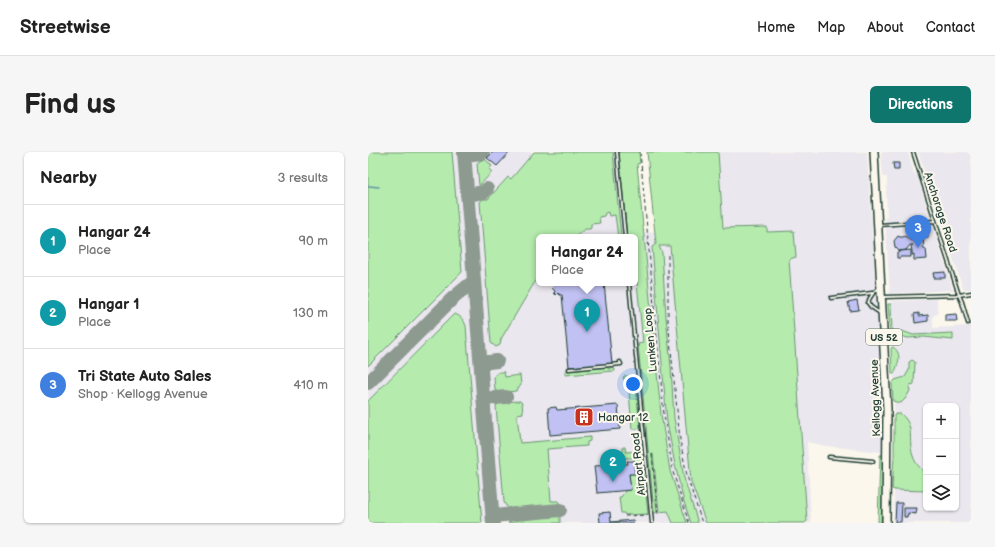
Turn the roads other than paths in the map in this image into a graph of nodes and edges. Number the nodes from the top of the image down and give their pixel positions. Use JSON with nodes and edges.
{"nodes":[{"id":1,"x":617,"y":152,"type":"edge"},
{"id":2,"x":874,"y":152,"type":"edge"},
{"id":3,"x":914,"y":152,"type":"edge"},
{"id":4,"x":936,"y":221,"type":"junction"},
{"id":5,"x":878,"y":226,"type":"junction"},
{"id":6,"x":625,"y":234,"type":"edge"},
{"id":7,"x":629,"y":286,"type":"edge"},
{"id":8,"x":882,"y":286,"type":"junction"},
{"id":9,"x":872,"y":293,"type":"junction"},
{"id":10,"x":971,"y":293,"type":"edge"},
{"id":11,"x":959,"y":294,"type":"junction"},
{"id":12,"x":882,"y":297,"type":"junction"},
{"id":13,"x":831,"y":298,"type":"dead end"},
{"id":14,"x":883,"y":315,"type":"junction"},
{"id":15,"x":968,"y":323,"type":"dead end"},
{"id":16,"x":620,"y":362,"type":"dead end"},
{"id":17,"x":569,"y":369,"type":"dead end"},
{"id":18,"x":829,"y":457,"type":"dead end"},
{"id":19,"x":873,"y":461,"type":"dead end"},
{"id":20,"x":652,"y":523,"type":"edge"},
{"id":21,"x":886,"y":523,"type":"edge"}],
"edges":[{"from":1,"to":6,"type":"lane"},
{"from":2,"to":5,"type":"main road","name":"Kellogg Avenue","number":"US 52"},
{"from":3,"to":4,"type":"lane","name":"Anchorage Road"},
{"from":4,"to":5,"type":"lane"},
{"from":4,"to":11,"type":"lane","name":"Anchorage Road"},
{"from":5,"to":8,"type":"main road","name":"Kellogg Avenue","number":"US 52"},
{"from":7,"to":20,"type":"lane","name":"Airport Road"},
{"from":8,"to":9,"type":"lane"},
{"from":8,"to":12,"type":"main road","name":"Kellogg Avenue","number":"US 52"},
{"from":9,"to":13,"type":"lane"},
{"from":9,"to":14,"type":"lane"},
{"from":10,"to":11,"type":"lane"},
{"from":11,"to":12,"type":"lane"},
{"from":11,"to":15,"type":"lane","name":"Anchorage Road"},
{"from":12,"to":14,"type":"main road","name":"Kellogg Avenue","number":"US 52"},
{"from":14,"to":21,"type":"main road","name":"Kellogg Avenue","number":"US 52"},
{"from":16,"to":17,"type":"lane"},
{"from":18,"to":19,"type":"lane"}]}
